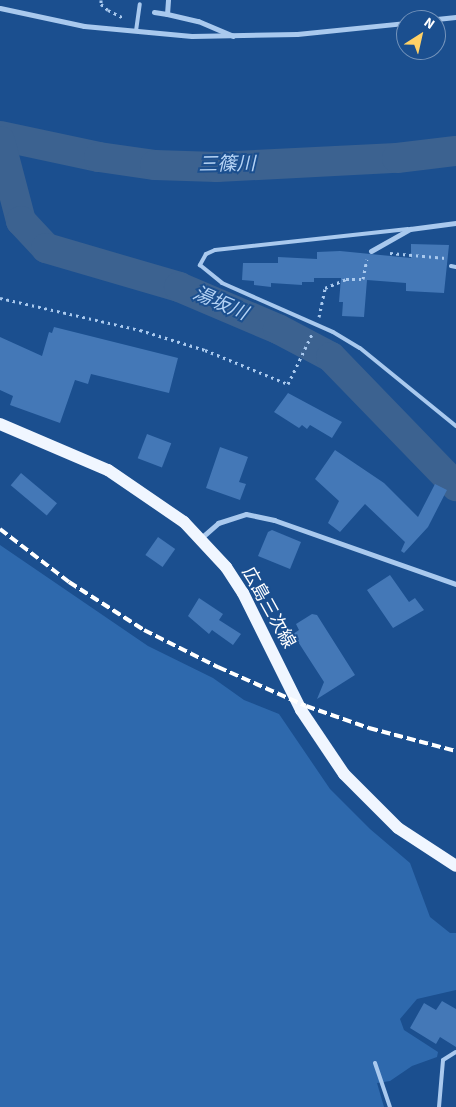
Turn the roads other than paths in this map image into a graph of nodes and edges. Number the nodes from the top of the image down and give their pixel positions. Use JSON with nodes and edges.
{"nodes":[{"id":1,"x":168,"y":0,"type":"edge"},
{"id":2,"x":140,"y":4,"type":"dead end"},
{"id":3,"x":0,"y":8,"type":"edge"},
{"id":4,"x":154,"y":12,"type":"dead end"},
{"id":5,"x":167,"y":14,"type":"junction"},
{"id":6,"x":396,"y":24,"type":"edge"},
{"id":7,"x":136,"y":31,"type":"junction"},
{"id":8,"x":234,"y":36,"type":"junction"},
{"id":9,"x":456,"y":224,"type":"edge"},
{"id":10,"x":410,"y":229,"type":"junction"},
{"id":11,"x":371,"y":251,"type":"road end"},
{"id":12,"x":0,"y":424,"type":"edge"},
{"id":13,"x":456,"y":426,"type":"edge"},
{"id":14,"x":201,"y":538,"type":"junction"},
{"id":15,"x":456,"y":584,"type":"edge"},
{"id":16,"x":456,"y":866,"type":"edge"},
{"id":17,"x":456,"y":1052,"type":"edge"},
{"id":18,"x":375,"y":1063,"type":"dead end"},
{"id":19,"x":390,"y":1107,"type":"edge"},
{"id":20,"x":439,"y":1107,"type":"edge"}],
"edges":[{"from":1,"to":5,"type":"street"},
{"from":2,"to":7,"type":"lane"},
{"from":3,"to":7,"type":"street"},
{"from":4,"to":5,"type":"street"},
{"from":5,"to":8,"type":"street"},
{"from":6,"to":8,"type":"street"},
{"from":7,"to":8,"type":"street"},
{"from":9,"to":10,"type":"street"},
{"from":10,"to":11,"type":"street"},
{"from":10,"to":13,"type":"lane"},
{"from":12,"to":14,"type":"main road","name":"広島三次線"},
{"from":14,"to":15,"type":"street"},
{"from":14,"to":16,"type":"main road","name":"広島三次線"},
{"from":17,"to":20,"type":"lane"},
{"from":18,"to":19,"type":"lane"}]}
